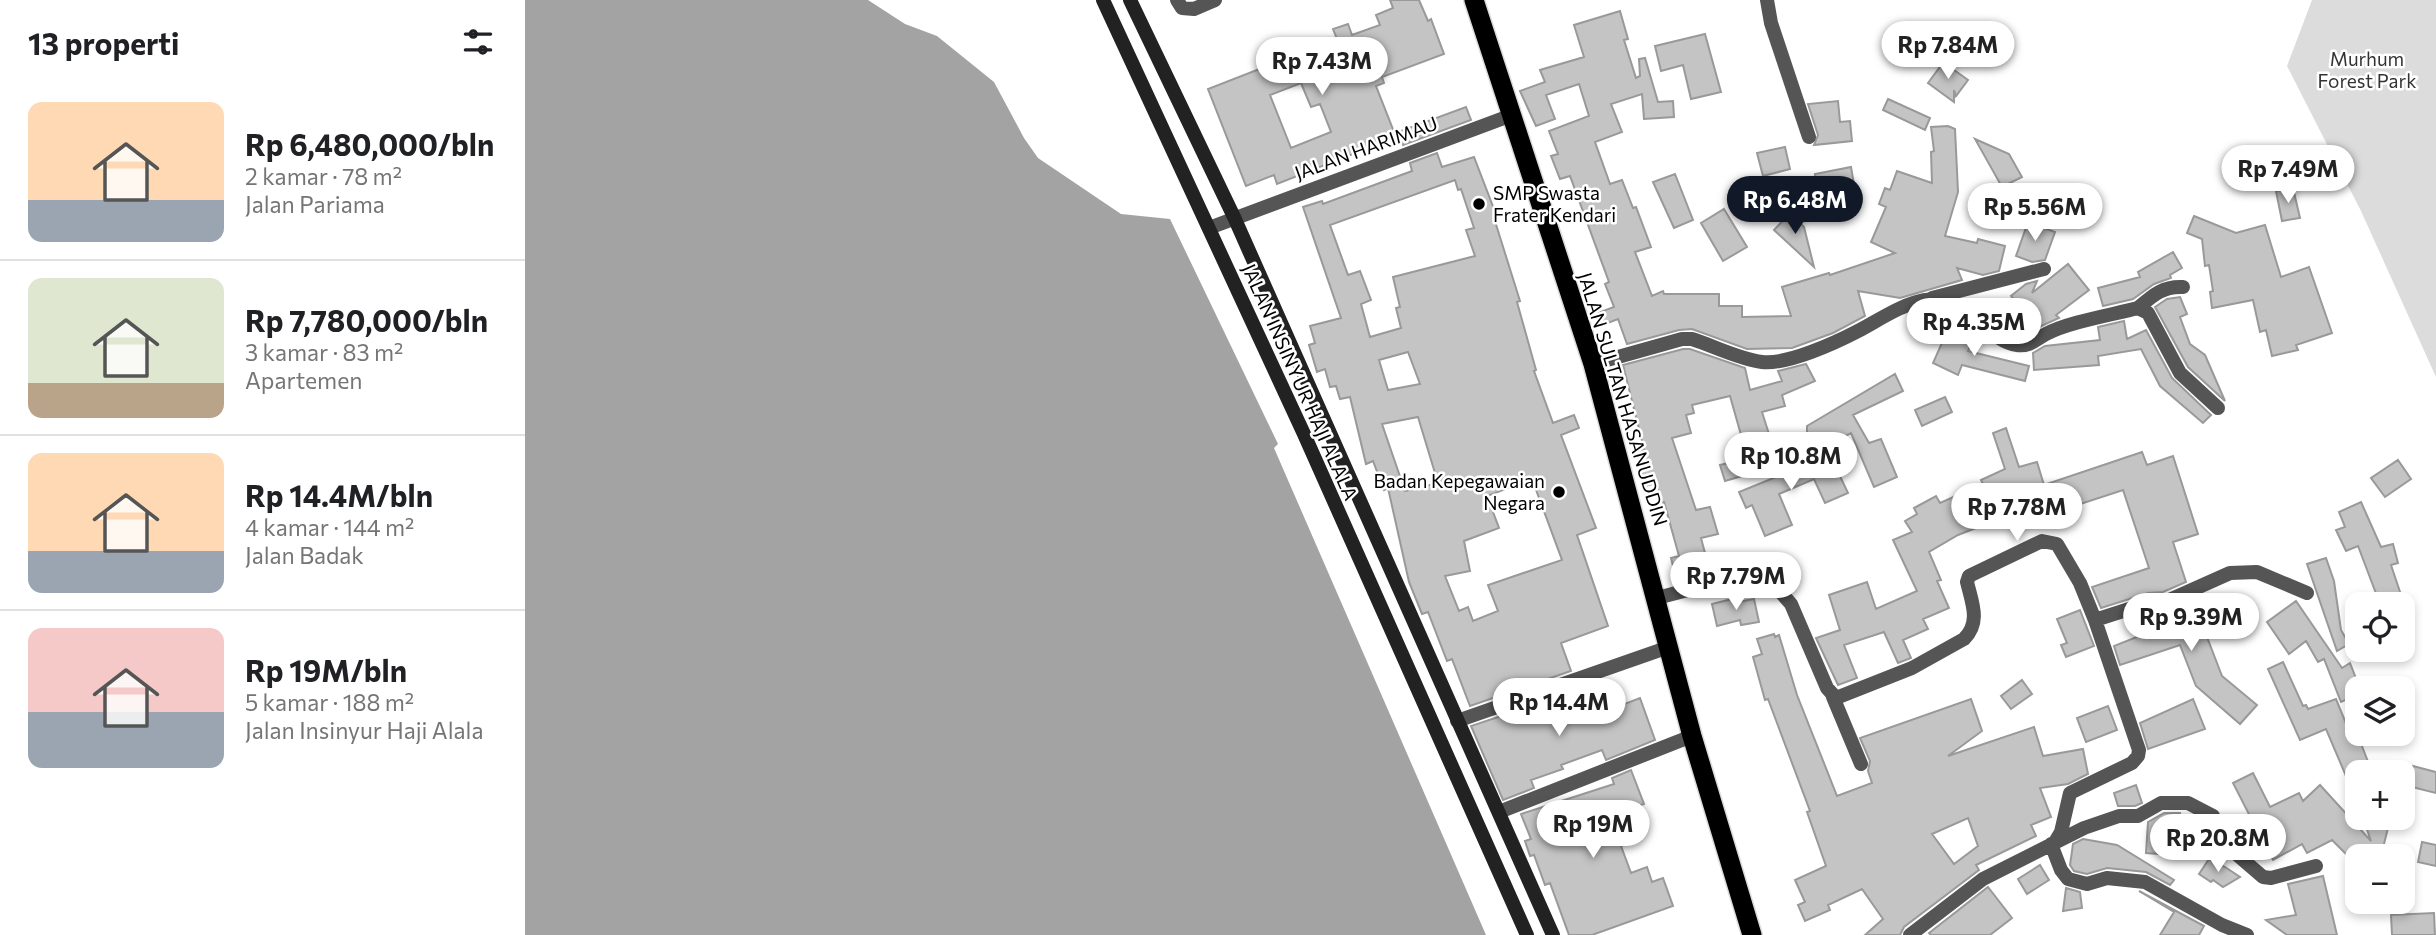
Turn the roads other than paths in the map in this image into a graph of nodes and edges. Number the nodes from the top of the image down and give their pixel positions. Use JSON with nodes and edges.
{"nodes":[{"id":1,"x":1103,"y":0,"type":"edge"},
{"id":2,"x":1130,"y":0,"type":"edge"},
{"id":3,"x":1177,"y":0,"type":"edge"},
{"id":4,"x":1215,"y":0,"type":"edge"},
{"id":5,"x":1474,"y":0,"type":"edge"},
{"id":6,"x":1767,"y":0,"type":"edge"},
{"id":7,"x":1512,"y":115,"type":"junction"},
{"id":8,"x":1809,"y":137,"type":"dead end"},
{"id":9,"x":1234,"y":217,"type":"junction"},
{"id":10,"x":1209,"y":228,"type":"junction"},
{"id":11,"x":2044,"y":269,"type":"dead end"},
{"id":12,"x":2183,"y":287,"type":"dead end"},
{"id":13,"x":1927,"y":299,"type":"junction"},
{"id":14,"x":2138,"y":308,"type":"junction"},
{"id":15,"x":1593,"y":364,"type":"junction"},
{"id":16,"x":2218,"y":408,"type":"dead end"},
{"id":17,"x":2307,"y":593,"type":"dead end"},
{"id":18,"x":1657,"y":598,"type":"junction"},
{"id":19,"x":2095,"y":620,"type":"junction"},
{"id":20,"x":1669,"y":648,"type":"junction"},
{"id":21,"x":1833,"y":697,"type":"junction"},
{"id":22,"x":1457,"y":721,"type":"junction"},
{"id":23,"x":1692,"y":736,"type":"junction"},
{"id":24,"x":1861,"y":764,"type":"dead end"},
{"id":25,"x":1499,"y":812,"type":"junction"},
{"id":26,"x":2053,"y":843,"type":"junction"},
{"id":27,"x":2316,"y":866,"type":"dead end"},
{"id":28,"x":1527,"y":935,"type":"edge"},
{"id":29,"x":1553,"y":935,"type":"edge"},
{"id":30,"x":1752,"y":935,"type":"edge"},
{"id":31,"x":1910,"y":935,"type":"edge"},
{"id":32,"x":2247,"y":935,"type":"edge"}],
"edges":[{"from":1,"to":10,"type":"main road","name":"JALAN INSINYUR HAJI ALALA"},
{"from":2,"to":9,"type":"main road","name":"JALAN INSINYUR HAJI ALALA"},
{"from":3,"to":4,"type":"street"},
{"from":5,"to":7,"type":"highway","name":"JALAN SULTAN HASANUDDIN"},
{"from":6,"to":8,"type":"street"},
{"from":7,"to":9,"type":"street","name":"JALAN HARIMAU"},
{"from":7,"to":15,"type":"highway","name":"JALAN SULTAN HASANUDDIN"},
{"from":9,"to":10,"type":"street","name":"JALAN HARIMAU"},
{"from":9,"to":22,"type":"main road","name":"JALAN INSINYUR HAJI ALALA"},
{"from":10,"to":28,"type":"main road","name":"JALAN INSINYUR HAJI ALALA"},
{"from":11,"to":13,"type":"street"},
{"from":12,"to":14,"type":"street"},
{"from":13,"to":14,"type":"street"},
{"from":13,"to":15,"type":"street"},
{"from":14,"to":16,"type":"street"},
{"from":15,"to":18,"type":"highway","name":"JALAN SULTAN HASANUDDIN"},
{"from":17,"to":19,"type":"street"},
{"from":18,"to":20,"type":"highway","name":"JALAN SULTAN HASANUDDIN"},
{"from":18,"to":21,"type":"street"},
{"from":19,"to":21,"type":"street"},
{"from":19,"to":26,"type":"street"},
{"from":20,"to":22,"type":"street"},
{"from":20,"to":23,"type":"highway","name":"JALAN SULTAN HASANUDDIN"},
{"from":21,"to":24,"type":"street"},
{"from":22,"to":25,"type":"main road","name":"JALAN INSINYUR HAJI ALALA"},
{"from":23,"to":25,"type":"street"},
{"from":23,"to":30,"type":"highway","name":"JALAN SULTAN HASANUDDIN"},
{"from":25,"to":29,"type":"main road","name":"JALAN INSINYUR HAJI ALALA"},
{"from":26,"to":27,"type":"street"},
{"from":26,"to":31,"type":"street"},
{"from":26,"to":32,"type":"street"}]}
